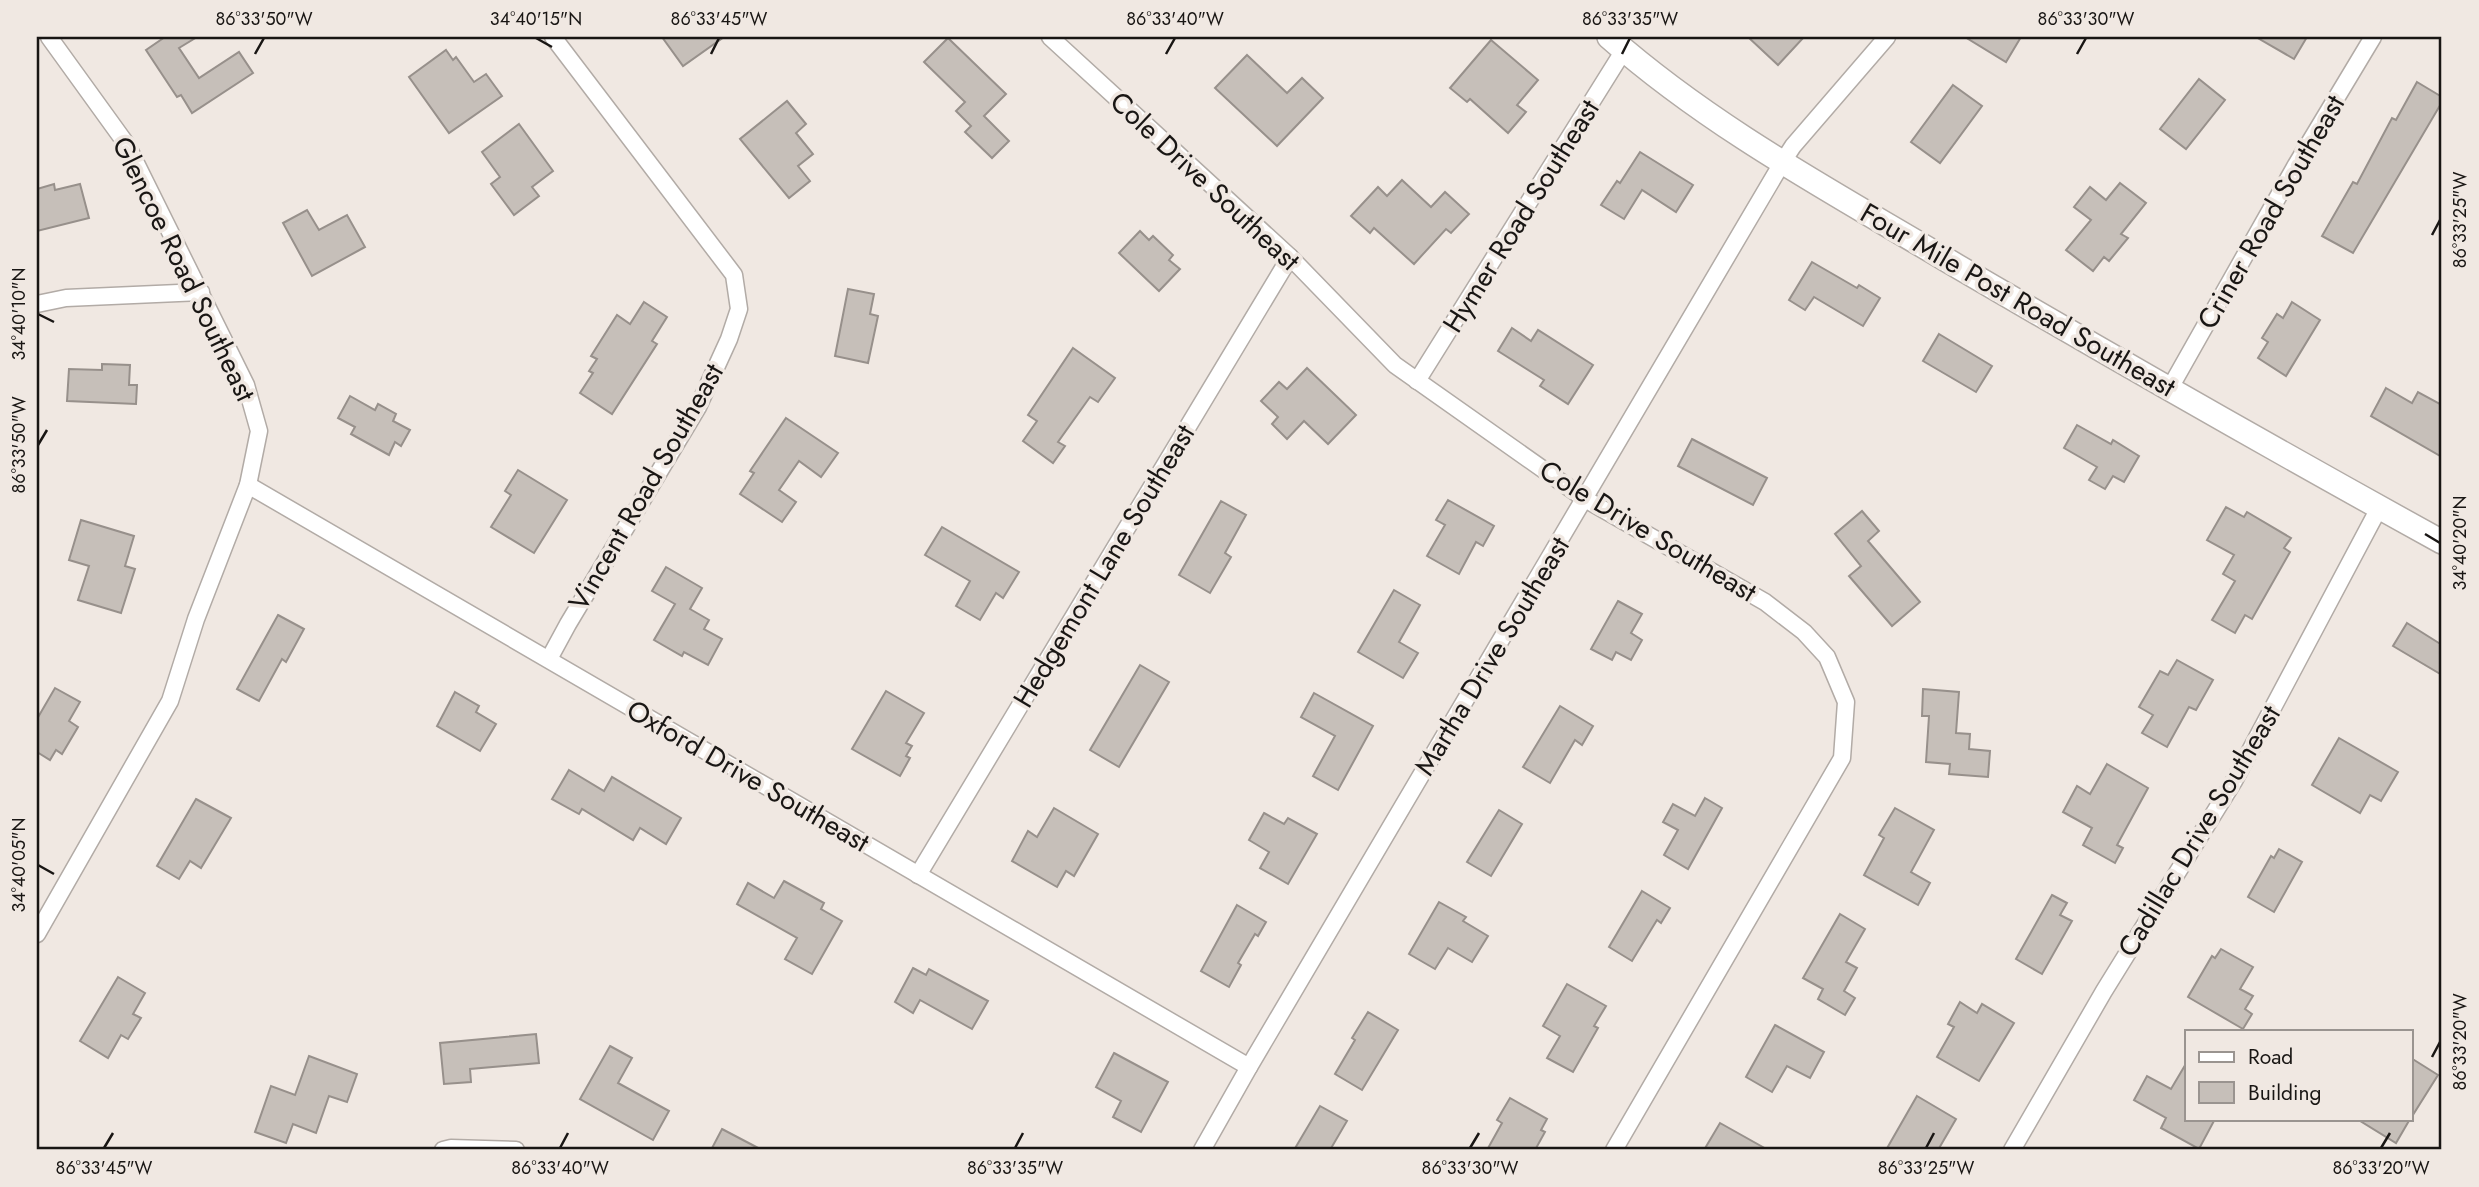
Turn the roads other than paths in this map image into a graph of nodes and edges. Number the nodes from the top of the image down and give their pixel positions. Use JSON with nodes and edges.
{"nodes":[{"id":1,"x":49,"y":37,"type":"edge"},
{"id":2,"x":553,"y":37,"type":"edge"},
{"id":3,"x":1050,"y":37,"type":"edge"},
{"id":4,"x":1887,"y":37,"type":"edge"},
{"id":5,"x":2373,"y":37,"type":"edge"},
{"id":6,"x":1616,"y":43,"type":"edge"},
{"id":7,"x":1782,"y":163,"type":"junction"},
{"id":8,"x":1290,"y":257,"type":"junction"},
{"id":9,"x":201,"y":292,"type":"junction"},
{"id":10,"x":37,"y":304,"type":"edge"},
{"id":11,"x":1418,"y":381,"type":"junction"},
{"id":12,"x":2170,"y":388,"type":"junction"},
{"id":13,"x":248,"y":485,"type":"junction"},
{"id":14,"x":1585,"y":499,"type":"junction"},
{"id":15,"x":2379,"y":508,"type":"junction"},
{"id":16,"x":2442,"y":542,"type":"edge"},
{"id":17,"x":549,"y":660,"type":"junction"},
{"id":18,"x":918,"y":875,"type":"junction"},
{"id":19,"x":37,"y":934,"type":"edge"},
{"id":20,"x":1249,"y":1067,"type":"junction"},
{"id":21,"x":443,"y":1150,"type":"edge"},
{"id":22,"x":516,"y":1150,"type":"edge"},
{"id":23,"x":1202,"y":1150,"type":"edge"},
{"id":24,"x":1614,"y":1150,"type":"edge"},
{"id":25,"x":2012,"y":1150,"type":"edge"}],
"edges":[{"from":1,"to":9,"type":"street","name":"Glencoe Road Southeast"},
{"from":2,"to":17,"type":"street","name":"Vincent Road Southeast"},
{"from":3,"to":8,"type":"street","name":"Cole Drive Southeast"},
{"from":4,"to":7,"type":"street","name":"Martha Drive Southeast"},
{"from":5,"to":12,"type":"street","name":"Criner Road Southeast"},
{"from":6,"to":7,"type":"main road","name":"Four Mile Post Road Southeast"},
{"from":6,"to":11,"type":"street","name":"Hymer Road Southeast"},
{"from":7,"to":12,"type":"main road","name":"Four Mile Post Road Southeast"},
{"from":7,"to":14,"type":"street","name":"Martha Drive Southeast"},
{"from":8,"to":11,"type":"street","name":"Cole Drive Southeast"},
{"from":8,"to":18,"type":"street","name":"Hedgemont Lane Southeast"},
{"from":9,"to":10,"type":"street"},
{"from":9,"to":13,"type":"street","name":"Glencoe Road Southeast"},
{"from":11,"to":14,"type":"street","name":"Cole Drive Southeast"},
{"from":12,"to":15,"type":"main road","name":"Four Mile Post Road Southeast"},
{"from":13,"to":17,"type":"street","name":"Oxford Drive Southeast"},
{"from":13,"to":19,"type":"street","name":"Glencoe Road Southeast"},
{"from":14,"to":20,"type":"street","name":"Martha Drive Southeast"},
{"from":14,"to":24,"type":"street","name":"Cole Drive Southeast"},
{"from":15,"to":16,"type":"main road","name":"Four Mile Post Road Southeast"},
{"from":15,"to":25,"type":"street","name":"Cadillac Drive Southeast"},
{"from":17,"to":18,"type":"street","name":"Oxford Drive Southeast"},
{"from":18,"to":20,"type":"street","name":"Oxford Drive Southeast"},
{"from":20,"to":23,"type":"street","name":"Martha Drive Southeast"},
{"from":21,"to":22,"type":"street"}]}
